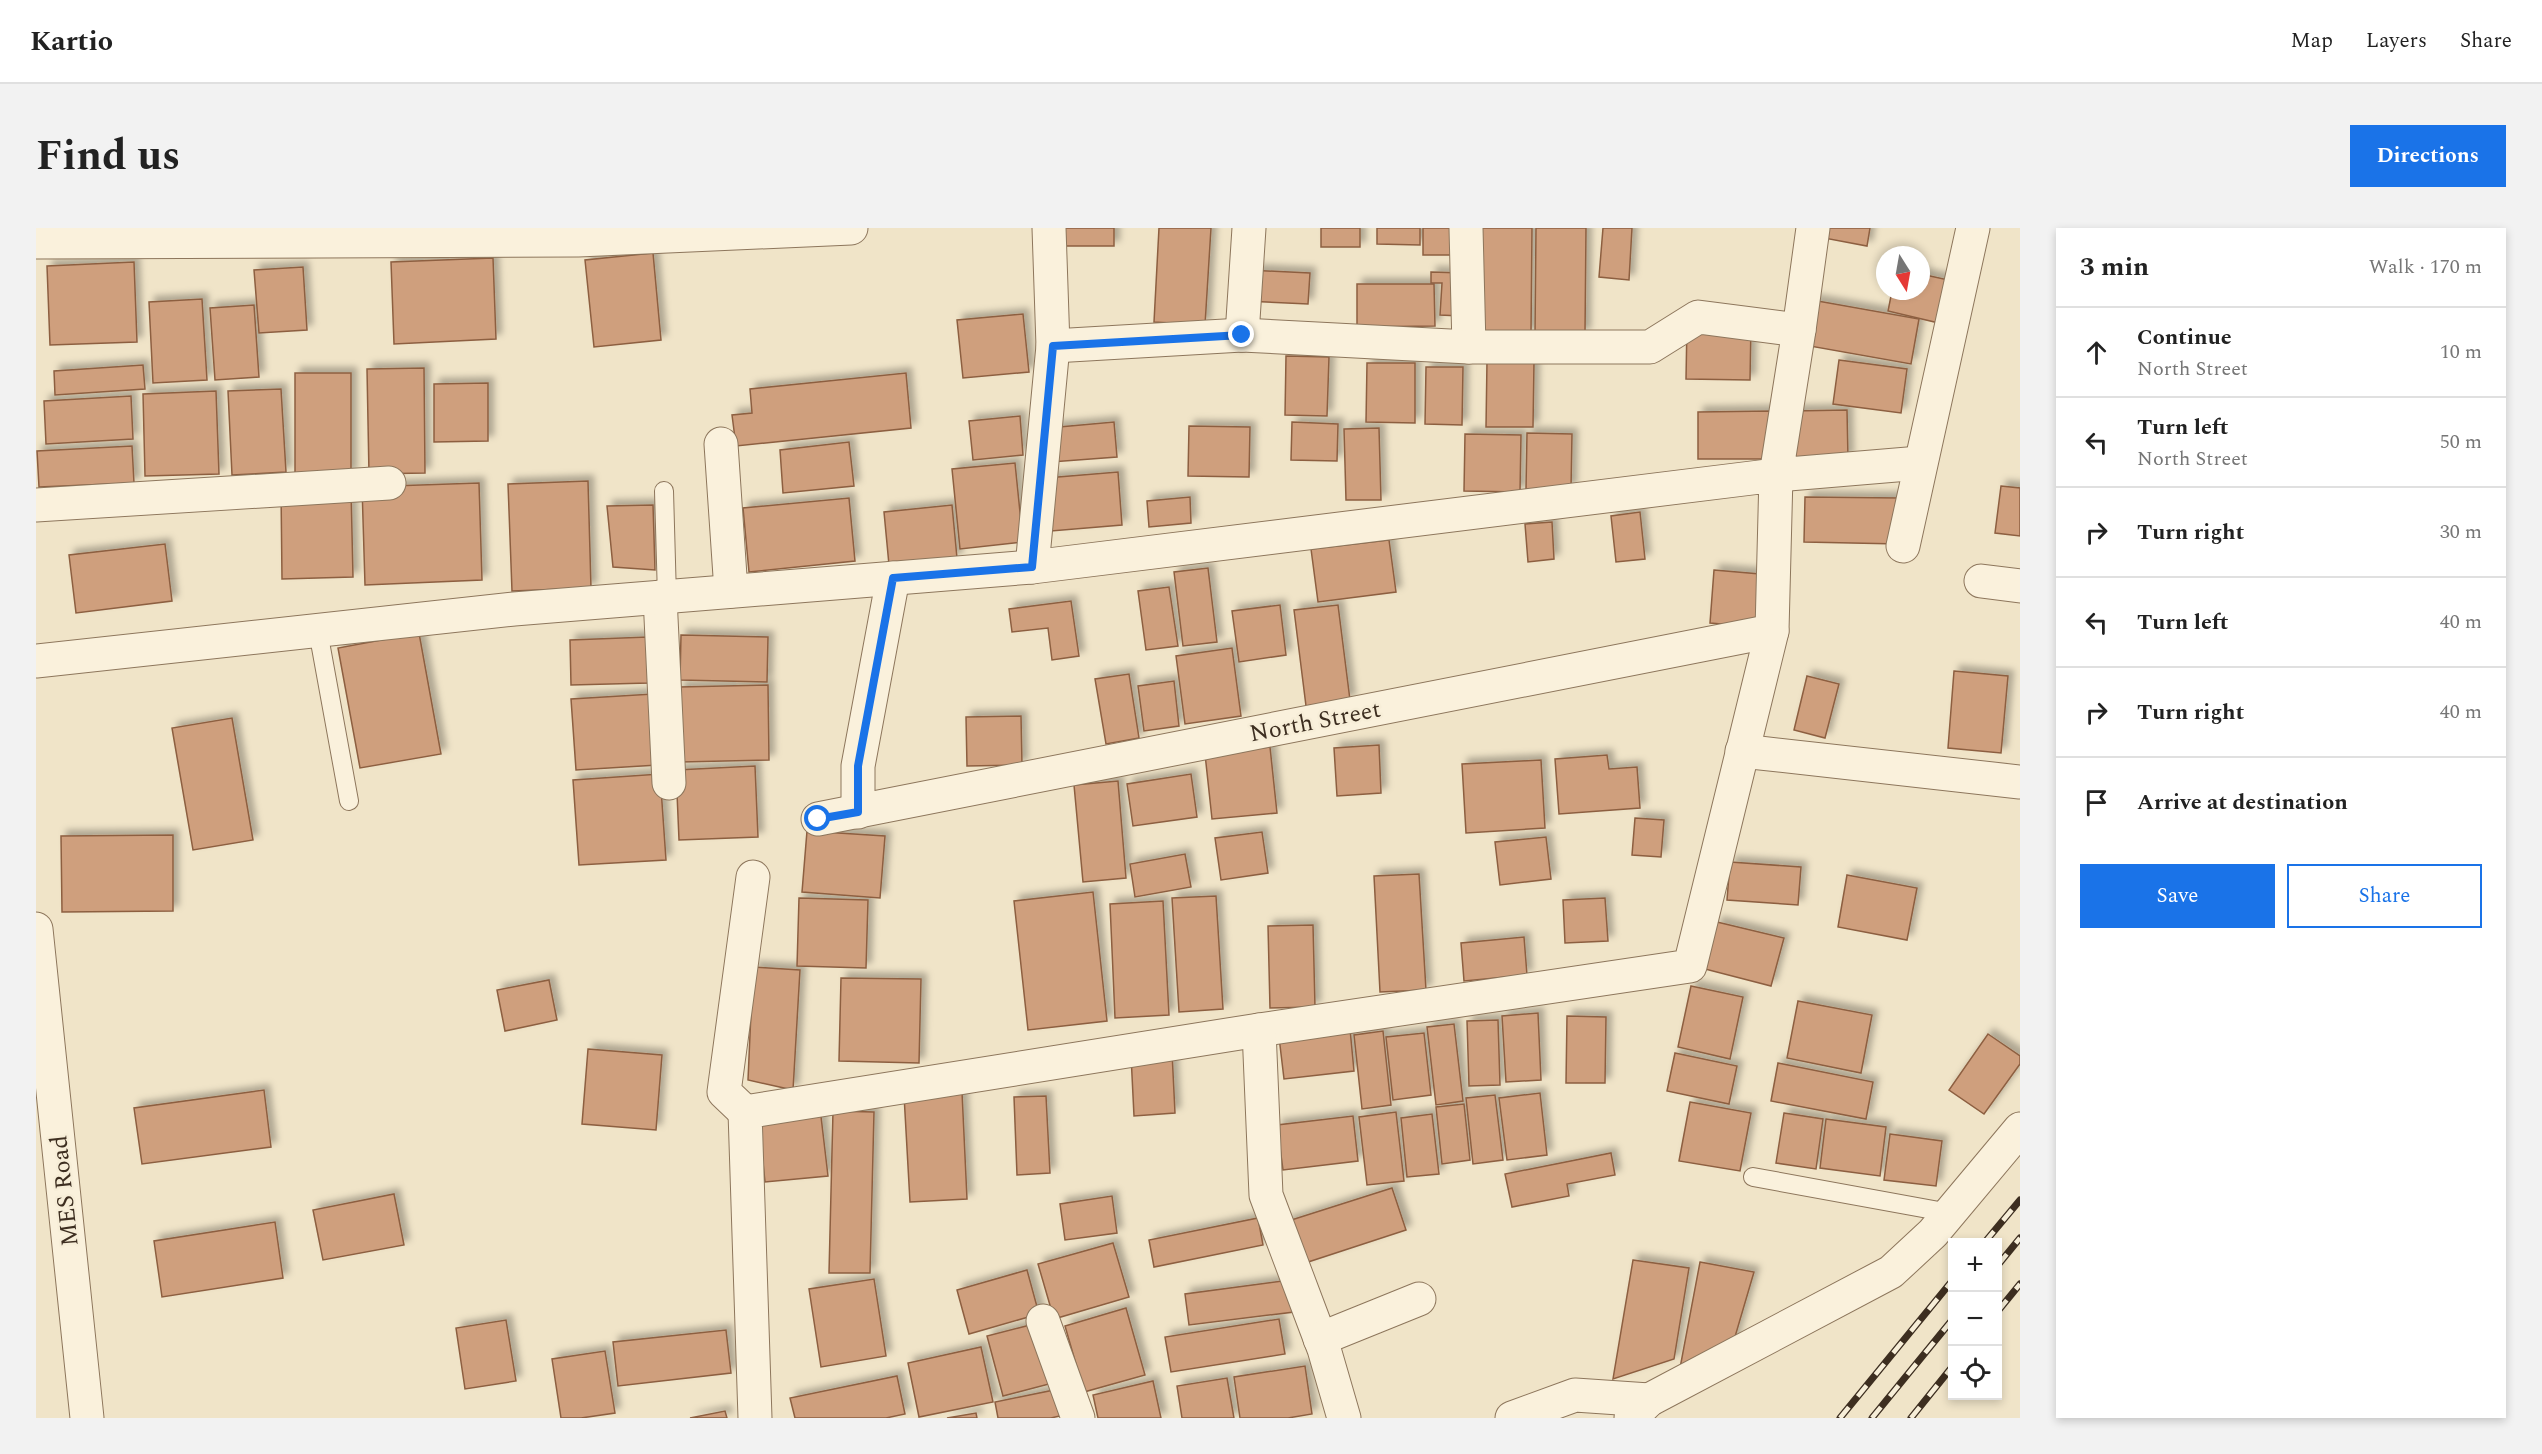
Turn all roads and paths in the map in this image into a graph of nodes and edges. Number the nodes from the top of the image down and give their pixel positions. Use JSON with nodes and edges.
{"nodes":[{"id":1,"x":851,"y":228,"type":"edge"},
{"id":2,"x":1049,"y":228,"type":"edge"},
{"id":3,"x":1250,"y":228,"type":"edge"},
{"id":4,"x":1466,"y":228,"type":"edge"},
{"id":5,"x":1813,"y":228,"type":"edge"},
{"id":6,"x":1973,"y":228,"type":"edge"},
{"id":7,"x":36,"y":242,"type":"edge"},
{"id":8,"x":1799,"y":330,"type":"junction"},
{"id":9,"x":1242,"y":335,"type":"junction"},
{"id":10,"x":1053,"y":346,"type":"junction"},
{"id":11,"x":1469,"y":347,"type":"junction"},
{"id":12,"x":721,"y":444,"type":"dead end"},
{"id":13,"x":1920,"y":463,"type":"junction"},
{"id":14,"x":1776,"y":475,"type":"junction"},
{"id":15,"x":390,"y":483,"type":"dead end"},
{"id":16,"x":664,"y":491,"type":"dead end"},
{"id":17,"x":36,"y":505,"type":"edge"},
{"id":18,"x":1903,"y":546,"type":"dead end"},
{"id":19,"x":1032,"y":567,"type":"junction"},
{"id":20,"x":893,"y":578,"type":"junction"},
{"id":21,"x":1981,"y":581,"type":"dead end"},
{"id":22,"x":2020,"y":586,"type":"edge"},
{"id":23,"x":731,"y":591,"type":"junction"},
{"id":24,"x":663,"y":597,"type":"junction"},
{"id":25,"x":318,"y":631,"type":"junction"},
{"id":26,"x":1772,"y":631,"type":"junction"},
{"id":27,"x":36,"y":661,"type":"edge"},
{"id":28,"x":1743,"y":751,"type":"junction"},
{"id":29,"x":2020,"y":782,"type":"edge"},
{"id":30,"x":669,"y":783,"type":"dead end"},
{"id":31,"x":349,"y":801,"type":"dead end"},
{"id":32,"x":858,"y":812,"type":"junction"},
{"id":33,"x":818,"y":819,"type":"dead end"},
{"id":34,"x":753,"y":877,"type":"dead end"},
{"id":35,"x":36,"y":928,"type":"edge"},
{"id":36,"x":1260,"y":1030,"type":"junction"},
{"id":37,"x":745,"y":1112,"type":"junction"},
{"id":38,"x":2020,"y":1129,"type":"edge"},
{"id":39,"x":1753,"y":1177,"type":"dead end"},
{"id":40,"x":1950,"y":1213,"type":"junction"},
{"id":41,"x":1419,"y":1299,"type":"dead end"},
{"id":42,"x":1043,"y":1321,"type":"dead end"},
{"id":43,"x":1320,"y":1339,"type":"junction"},
{"id":44,"x":1640,"y":1409,"type":"edge"},
{"id":45,"x":87,"y":1418,"type":"edge"},
{"id":46,"x":755,"y":1418,"type":"edge"},
{"id":47,"x":1078,"y":1418,"type":"edge"},
{"id":48,"x":1344,"y":1418,"type":"edge"},
{"id":49,"x":1512,"y":1418,"type":"edge"}],
"edges":[{"from":1,"to":7,"type":"street"},
{"from":2,"to":10,"type":"street"},
{"from":3,"to":9,"type":"street"},
{"from":4,"to":11,"type":"street"},
{"from":5,"to":8,"type":"street"},
{"from":6,"to":13,"type":"street"},
{"from":8,"to":11,"type":"street"},
{"from":8,"to":14,"type":"street"},
{"from":9,"to":10,"type":"street"},
{"from":9,"to":11,"type":"street"},
{"from":10,"to":19,"type":"street"},
{"from":12,"to":23,"type":"street"},
{"from":13,"to":14,"type":"street"},
{"from":13,"to":18,"type":"street"},
{"from":14,"to":19,"type":"street"},
{"from":14,"to":26,"type":"street"},
{"from":15,"to":17,"type":"street"},
{"from":16,"to":24,"type":"lane"},
{"from":19,"to":20,"type":"street"},
{"from":20,"to":23,"type":"street"},
{"from":20,"to":32,"type":"street"},
{"from":21,"to":22,"type":"street"},
{"from":23,"to":24,"type":"street"},
{"from":24,"to":25,"type":"street"},
{"from":24,"to":30,"type":"street"},
{"from":25,"to":27,"type":"street"},
{"from":25,"to":31,"type":"lane"},
{"from":26,"to":28,"type":"street"},
{"from":26,"to":32,"type":"street","name":"North Street"},
{"from":28,"to":29,"type":"street"},
{"from":28,"to":36,"type":"street"},
{"from":32,"to":33,"type":"street","name":"North Street"},
{"from":34,"to":37,"type":"street"},
{"from":35,"to":45,"type":"street","name":"MES Road"},
{"from":36,"to":37,"type":"street"},
{"from":36,"to":43,"type":"street"},
{"from":37,"to":46,"type":"street"},
{"from":38,"to":40,"type":"street"},
{"from":39,"to":40,"type":"lane"},
{"from":40,"to":44,"type":"street"},
{"from":41,"to":43,"type":"street"},
{"from":42,"to":47,"type":"street"},
{"from":43,"to":48,"type":"street"},
{"from":44,"to":49,"type":"street"}]}
